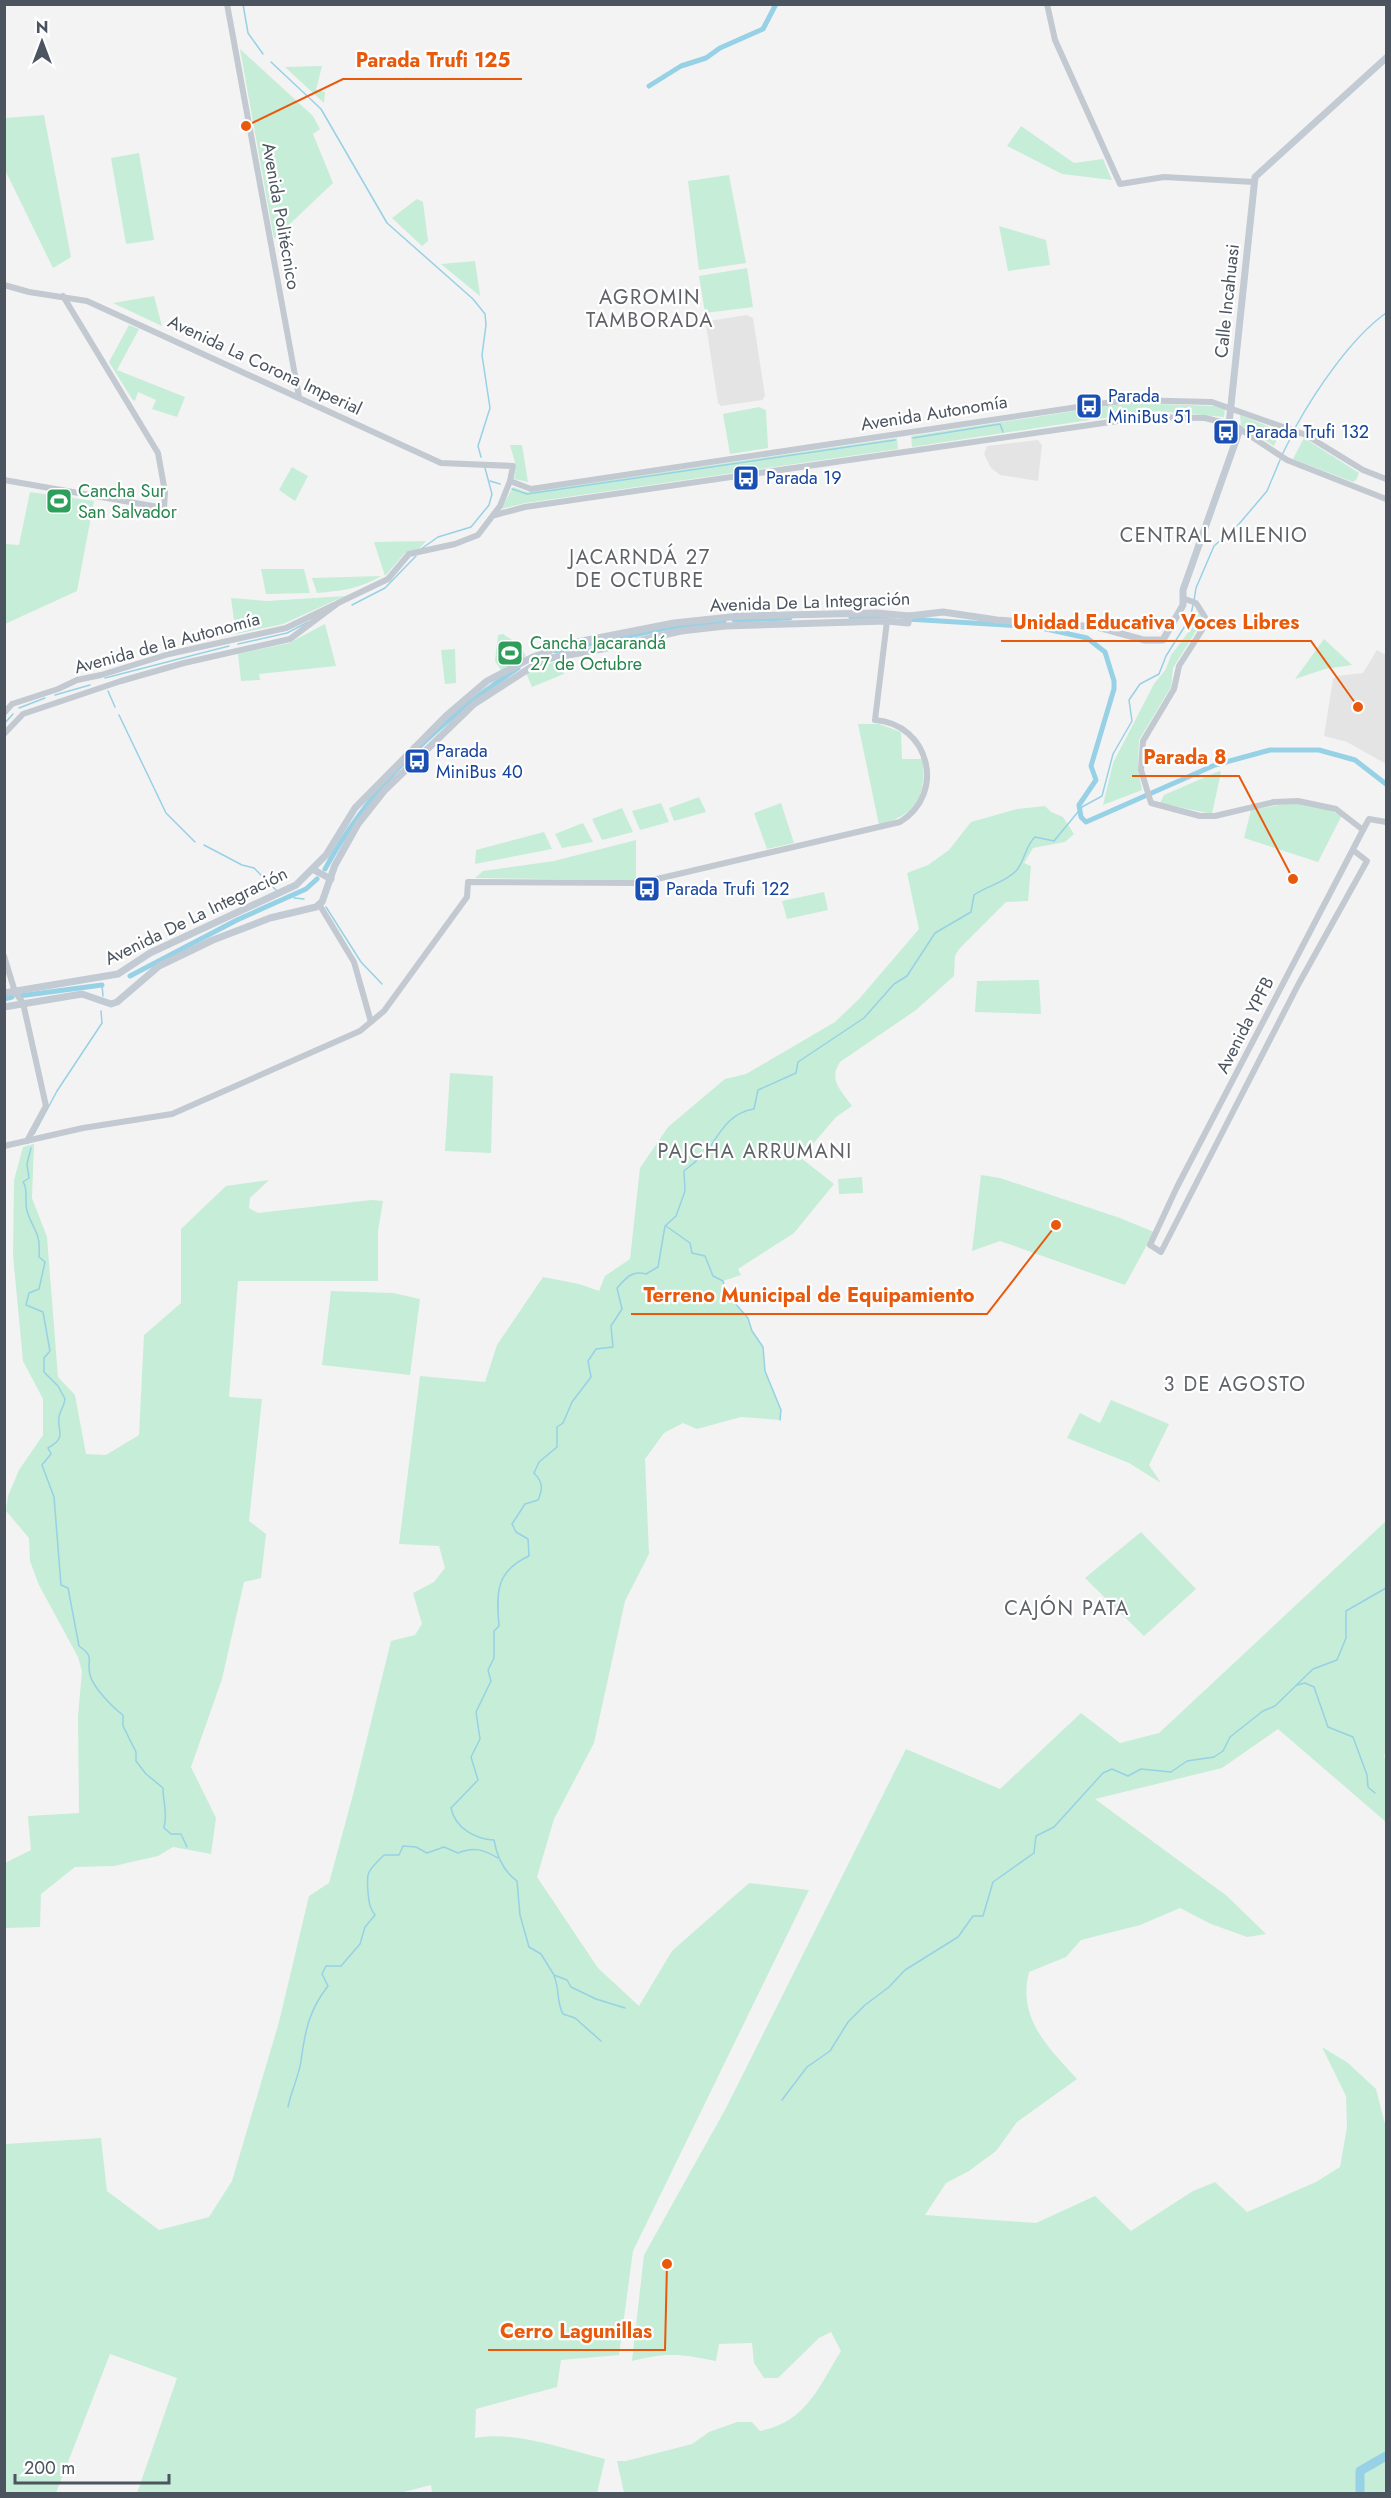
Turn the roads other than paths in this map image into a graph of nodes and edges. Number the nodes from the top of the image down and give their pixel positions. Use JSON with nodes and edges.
{"nodes":[{"id":1,"x":227,"y":4,"type":"edge"},
{"id":2,"x":1047,"y":4,"type":"edge"},
{"id":3,"x":1386,"y":58,"type":"edge"},
{"id":4,"x":1254,"y":182,"type":"junction"},
{"id":5,"x":4,"y":285,"type":"edge"},
{"id":6,"x":63,"y":296,"type":"junction"},
{"id":7,"x":299,"y":397,"type":"junction"},
{"id":8,"x":1231,"y":407,"type":"junction"},
{"id":9,"x":1229,"y":424,"type":"junction"},
{"id":10,"x":1240,"y":429,"type":"junction"},
{"id":11,"x":1386,"y":479,"type":"edge"},
{"id":12,"x":4,"y":480,"type":"edge"},
{"id":13,"x":510,"y":482,"type":"junction"},
{"id":14,"x":1386,"y":499,"type":"edge"},
{"id":15,"x":494,"y":515,"type":"junction"},
{"id":16,"x":1190,"y":601,"type":"junction"},
{"id":17,"x":338,"y":603,"type":"junction"},
{"id":18,"x":909,"y":619,"type":"junction"},
{"id":19,"x":887,"y":621,"type":"junction"},
{"id":20,"x":4,"y":713,"type":"edge"},
{"id":21,"x":4,"y":734,"type":"edge"},
{"id":22,"x":1386,"y":822,"type":"edge"},
{"id":23,"x":1363,"y":830,"type":"junction"},
{"id":24,"x":1353,"y":850,"type":"junction"},
{"id":25,"x":314,"y":870,"type":"junction"},
{"id":26,"x":330,"y":879,"type":"junction"},
{"id":27,"x":319,"y":904,"type":"junction"},
{"id":28,"x":4,"y":956,"type":"edge"},
{"id":29,"x":15,"y":992,"type":"junction"},
{"id":30,"x":4,"y":993,"type":"edge"},
{"id":31,"x":23,"y":1003,"type":"junction"},
{"id":32,"x":4,"y":1007,"type":"edge"},
{"id":33,"x":371,"y":1022,"type":"junction"},
{"id":34,"x":27,"y":1141,"type":"junction"},
{"id":35,"x":4,"y":1146,"type":"edge"},
{"id":36,"x":1156,"y":1232,"type":"junction"},
{"id":37,"x":1166,"y":1244,"type":"junction"}],
"edges":[{"from":1,"to":7,"type":"street","name":"Avenida Politécnico"},
{"from":2,"to":4,"type":"street"},
{"from":3,"to":4,"type":"main road"},
{"from":4,"to":8,"type":"main road","name":"Calle Incahuasi"},
{"from":5,"to":6,"type":"street","name":"Avenida La Corona Imperial"},
{"from":6,"to":7,"type":"street","name":"Avenida La Corona Imperial"},
{"from":6,"to":12,"type":"street"},
{"from":7,"to":13,"type":"street","name":"Avenida La Corona Imperial"},
{"from":8,"to":9,"type":"main road","name":"Calle Incahuasi"},
{"from":8,"to":11,"type":"street","name":"Avenida Autonomía"},
{"from":8,"to":13,"type":"street","name":"Avenida Autonomía"},
{"from":9,"to":10,"type":"main road","name":"Avenida Autonomía"},
{"from":9,"to":15,"type":"street","name":"Avenida Autonomía"},
{"from":10,"to":14,"type":"street","name":"Avenida Autonomía"},
{"from":10,"to":16,"type":"main road"},
{"from":13,"to":15,"type":"street"},
{"from":15,"to":17,"type":"street"},
{"from":16,"to":18,"type":"main road","name":"Avenida De La Integración"},
{"from":16,"to":23,"type":"street"},
{"from":17,"to":20,"type":"street","name":"Avenida de la Autonomía"},
{"from":17,"to":21,"type":"street","name":"Avenida de la Autonomía"},
{"from":18,"to":19,"type":"main road","name":"Avenida De La Integración"},
{"from":18,"to":25,"type":"main road","name":"Avenida De La Integración"},
{"from":19,"to":26,"type":"main road","name":"Avenida De La Integración"},
{"from":19,"to":33,"type":"street"},
{"from":22,"to":23,"type":"street","name":"Avenida YPFB"},
{"from":23,"to":24,"type":"street","name":"Avenida YPFB"},
{"from":24,"to":36,"type":"street","name":"Avenida YPFB"},
{"from":24,"to":37,"type":"street","name":"Avenida YPFB"},
{"from":25,"to":26,"type":"main road"},
{"from":25,"to":29,"type":"main road","name":"Avenida De La Integración"},
{"from":26,"to":27,"type":"main road","name":"Avenida De La Integración"},
{"from":27,"to":31,"type":"main road","name":"Avenida De La Integración"},
{"from":27,"to":33,"type":"street"},
{"from":28,"to":29,"type":"street"},
{"from":29,"to":30,"type":"main road"},
{"from":29,"to":31,"type":"street"},
{"from":31,"to":32,"type":"main road"},
{"from":31,"to":34,"type":"street"},
{"from":33,"to":34,"type":"street"},
{"from":34,"to":35,"type":"street"},
{"from":36,"to":37,"type":"street"},
{"from":36,"to":37,"type":"street","name":"Avenida YPFB"}]}
